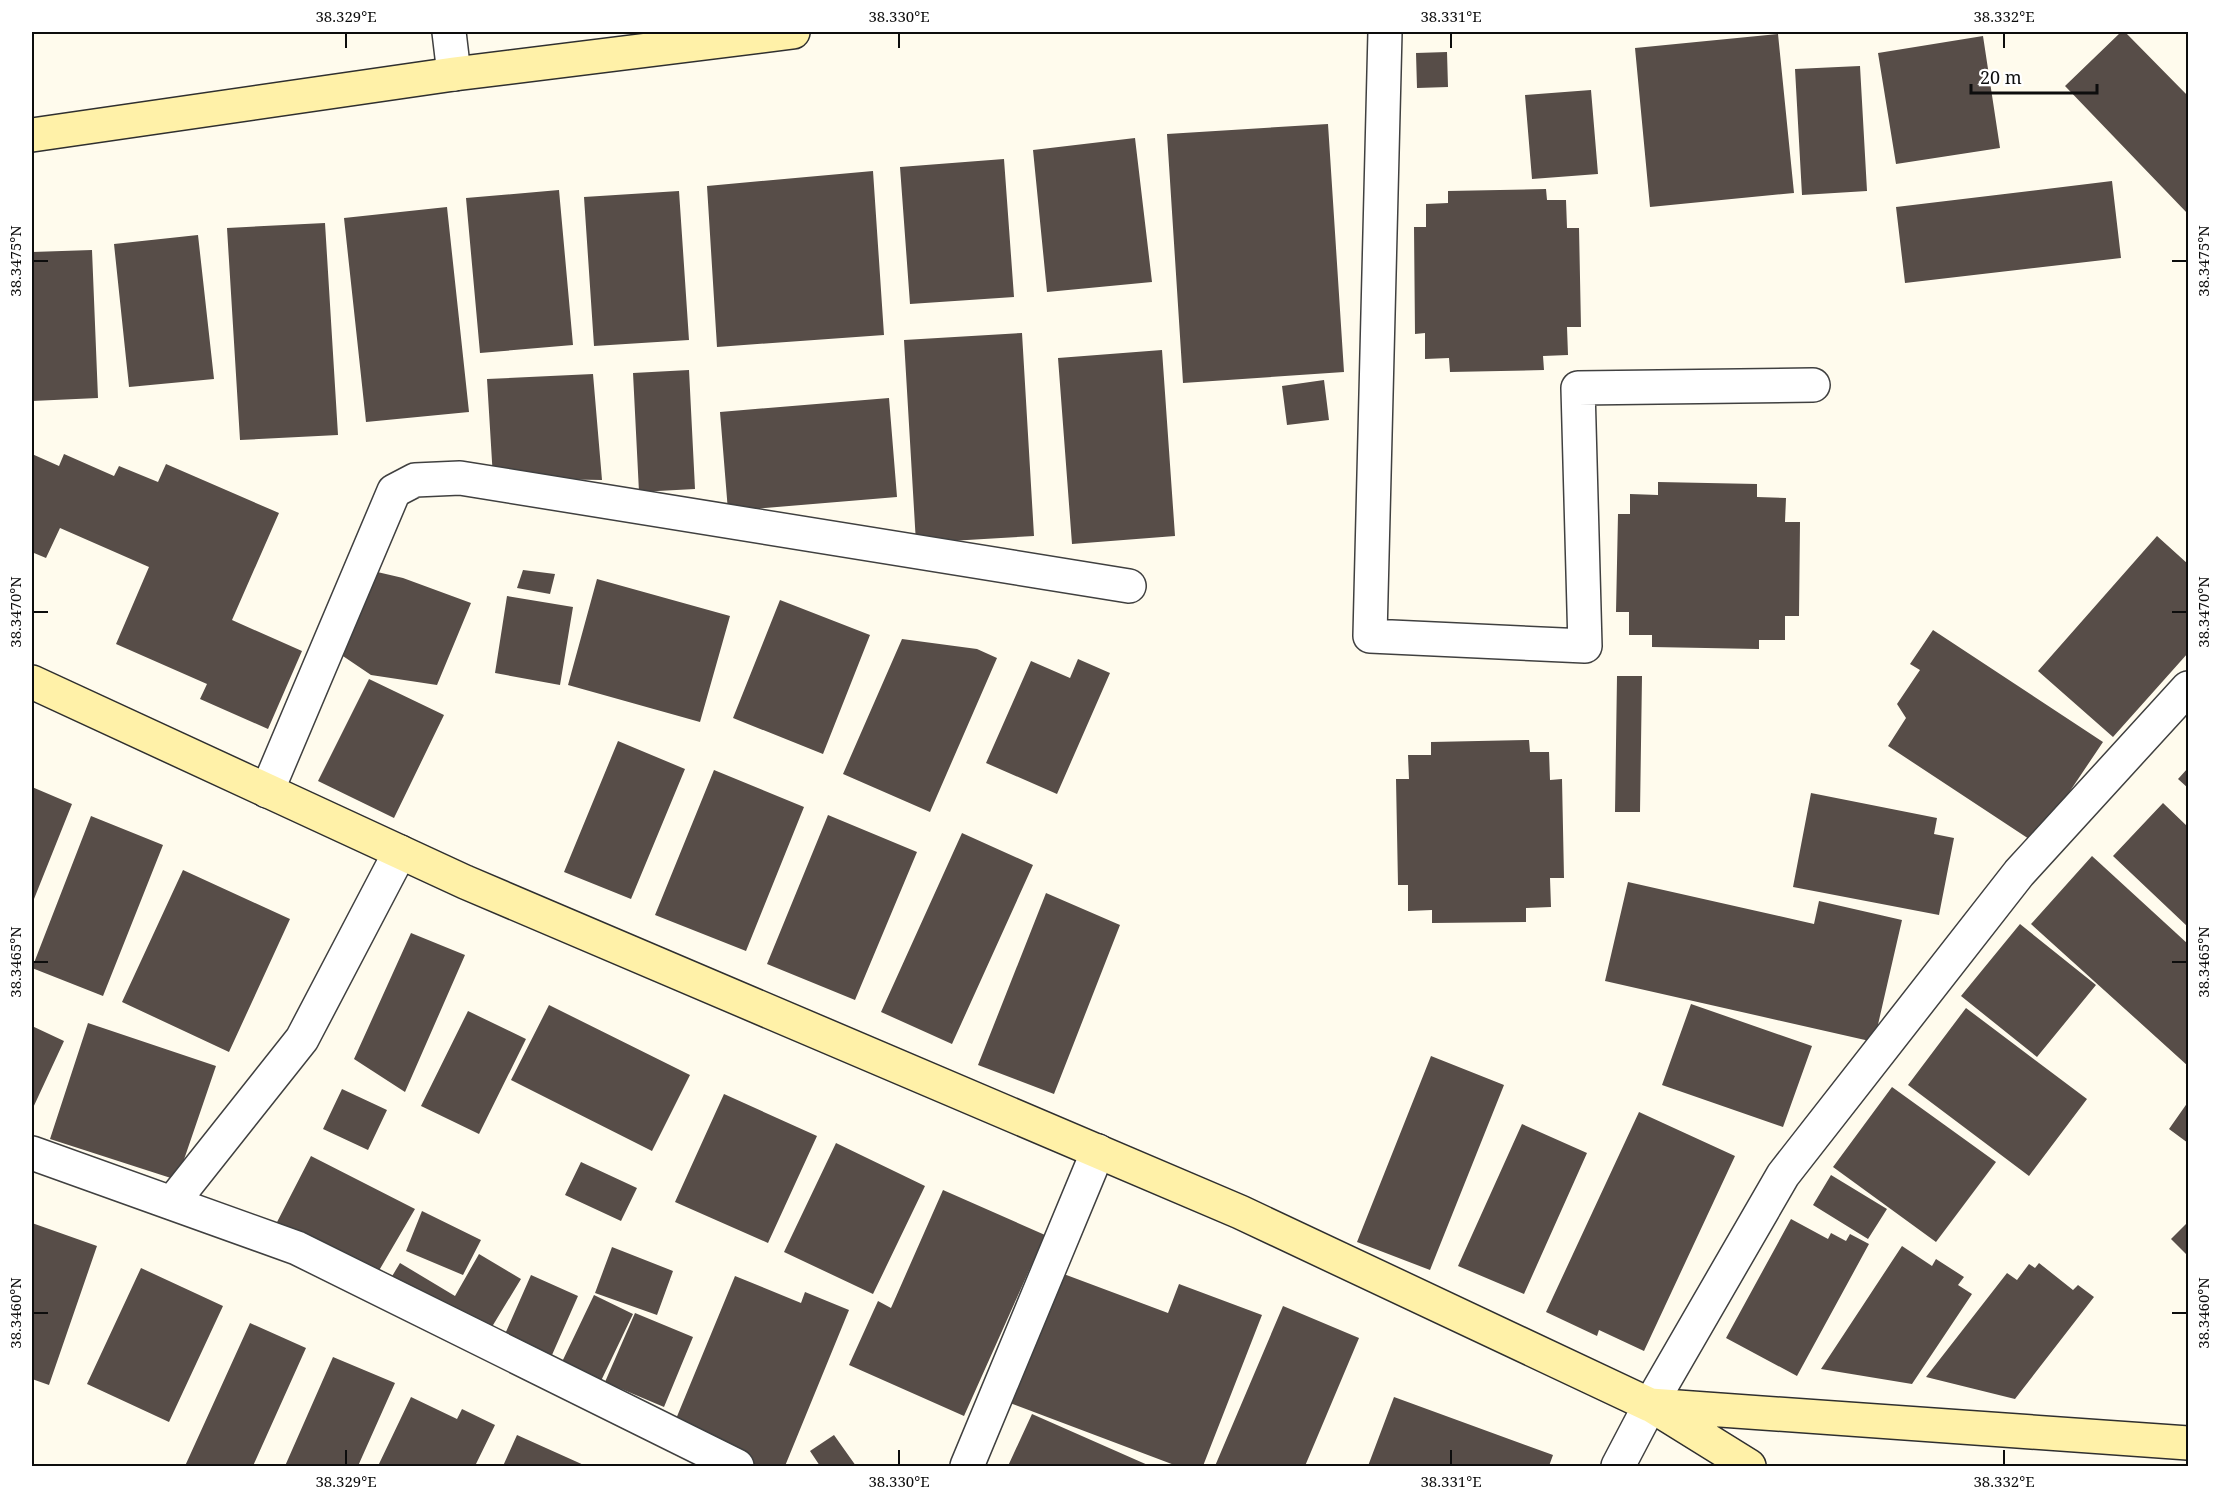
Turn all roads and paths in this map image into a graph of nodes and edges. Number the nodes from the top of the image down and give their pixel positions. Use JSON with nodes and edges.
{"nodes":[{"id":1,"x":449,"y":32,"type":"edge"},
{"id":2,"x":793,"y":32,"type":"edge"},
{"id":3,"x":1385,"y":32,"type":"edge"},
{"id":4,"x":454,"y":74,"type":"junction"},
{"id":5,"x":32,"y":135,"type":"edge"},
{"id":6,"x":1813,"y":385,"type":"dead end"},
{"id":7,"x":1129,"y":586,"type":"dead end"},
{"id":8,"x":32,"y":682,"type":"edge"},
{"id":9,"x":2188,"y":688,"type":"edge"},
{"id":10,"x":267,"y":790,"type":"junction"},
{"id":11,"x":400,"y":852,"type":"junction"},
{"id":12,"x":1098,"y":1151,"type":"junction"},
{"id":13,"x":32,"y":1153,"type":"edge"},
{"id":14,"x":172,"y":1203,"type":"junction"},
{"id":15,"x":1650,"y":1404,"type":"junction"},
{"id":16,"x":2188,"y":1443,"type":"edge"},
{"id":17,"x":737,"y":1467,"type":"edge"},
{"id":18,"x":967,"y":1467,"type":"edge"},
{"id":19,"x":1618,"y":1467,"type":"edge"},
{"id":20,"x":1749,"y":1467,"type":"edge"}],
"edges":[{"from":1,"to":4,"type":"street"},
{"from":2,"to":4,"type":"main road"},
{"from":3,"to":6,"type":"street"},
{"from":4,"to":5,"type":"main road"},
{"from":7,"to":10,"type":"street"},
{"from":8,"to":10,"type":"main road"},
{"from":9,"to":15,"type":"street"},
{"from":10,"to":11,"type":"main road"},
{"from":11,"to":12,"type":"main road"},
{"from":11,"to":14,"type":"street"},
{"from":12,"to":15,"type":"main road"},
{"from":12,"to":18,"type":"street"},
{"from":13,"to":14,"type":"street"},
{"from":14,"to":17,"type":"street"},
{"from":15,"to":16,"type":"main road"},
{"from":15,"to":19,"type":"street"},
{"from":15,"to":20,"type":"main road"}]}
